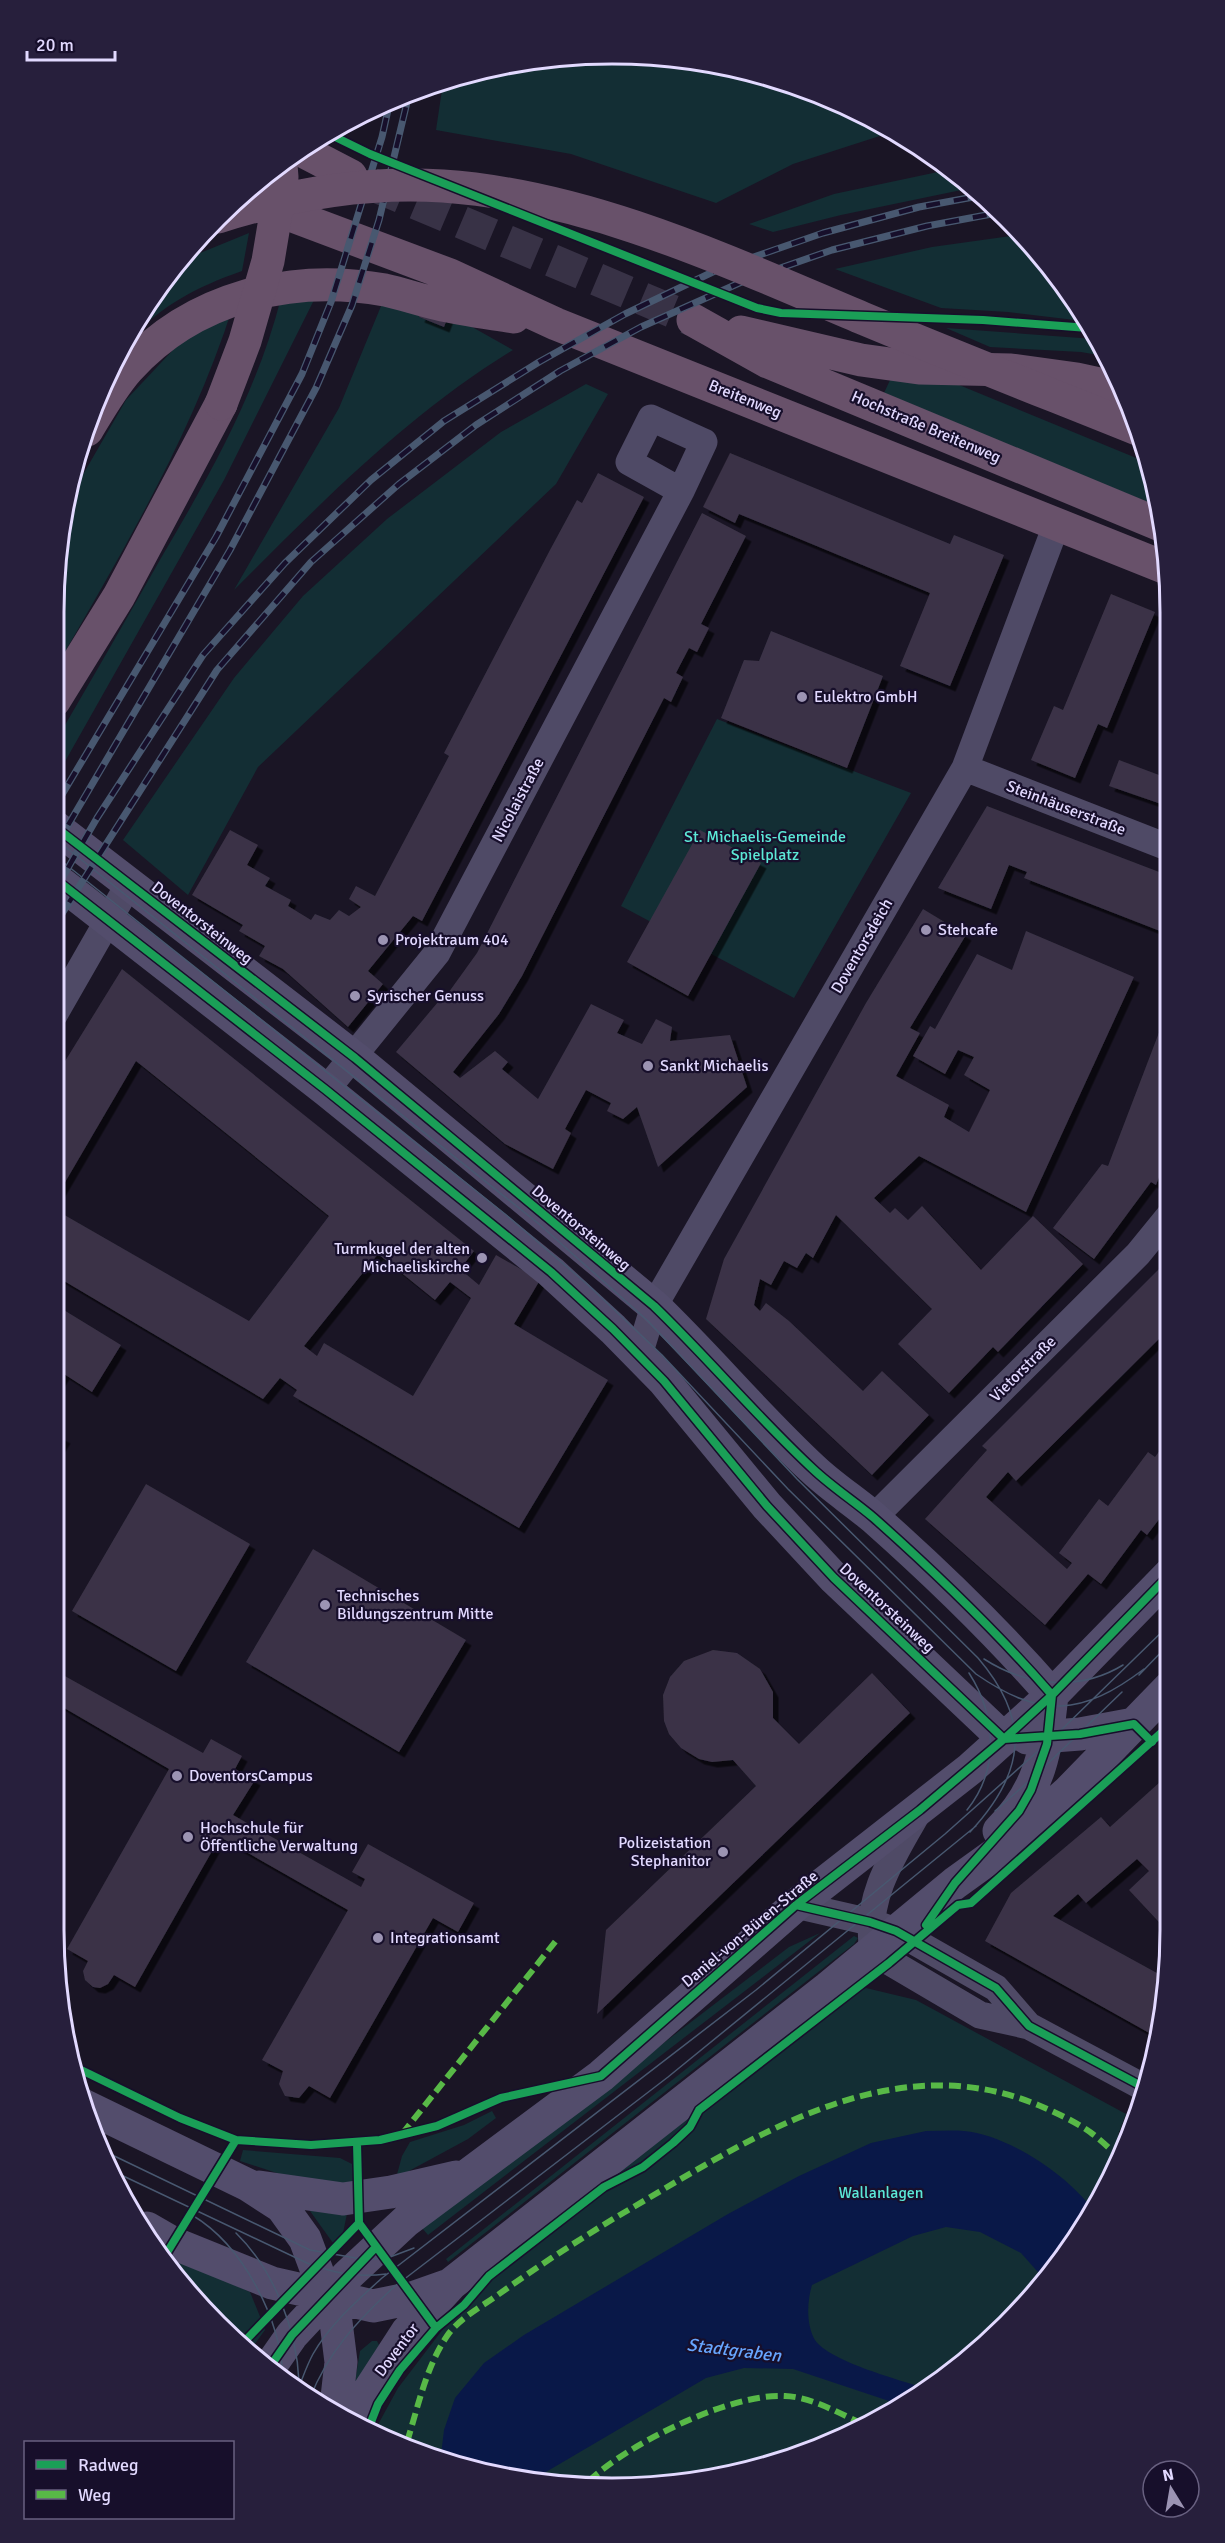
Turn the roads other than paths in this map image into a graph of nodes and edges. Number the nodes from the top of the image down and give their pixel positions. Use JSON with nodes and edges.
{"nodes":[{"id":1,"x":311,"y":155,"type":"edge"},
{"id":2,"x":347,"y":174,"type":"tunnel mouth"},
{"id":3,"x":282,"y":176,"type":"edge"},
{"id":4,"x":251,"y":200,"type":"edge"},
{"id":5,"x":241,"y":210,"type":"edge"},
{"id":6,"x":556,"y":324,"type":"junction"},
{"id":7,"x":1112,"y":386,"type":"edge"},
{"id":8,"x":109,"y":396,"type":"edge"},
{"id":9,"x":1127,"y":425,"type":"edge"},
{"id":10,"x":681,"y":491,"type":"dead end"},
{"id":11,"x":1153,"y":522,"type":"edge"},
{"id":12,"x":1056,"y":524,"type":"junction"},
{"id":13,"x":1158,"y":565,"type":"edge"},
{"id":14,"x":64,"y":685,"type":"edge"},
{"id":15,"x":965,"y":768,"type":"junction"},
{"id":16,"x":64,"y":834,"type":"edge"},
{"id":17,"x":1160,"y":844,"type":"edge"},
{"id":18,"x":129,"y":884,"type":"junction"},
{"id":19,"x":64,"y":885,"type":"edge"},
{"id":20,"x":109,"y":919,"type":"junction"},
{"id":21,"x":64,"y":998,"type":"edge"},
{"id":22,"x":355,"y":1058,"type":"junction"},
{"id":23,"x":326,"y":1090,"type":"junction"},
{"id":24,"x":1160,"y":1226,"type":"edge"},
{"id":25,"x":654,"y":1306,"type":"junction"},
{"id":26,"x":639,"y":1355,"type":"junction"},
{"id":27,"x":873,"y":1518,"type":"junction"},
{"id":28,"x":1160,"y":1584,"type":"edge"},
{"id":29,"x":1052,"y":1695,"type":"junction"},
{"id":30,"x":1160,"y":1697,"type":"edge"},
{"id":31,"x":1134,"y":1724,"type":"junction"},
{"id":32,"x":1048,"y":1737,"type":"junction"},
{"id":33,"x":1004,"y":1739,"type":"junction"},
{"id":34,"x":920,"y":1810,"type":"junction"},
{"id":35,"x":956,"y":1883,"type":"junction"},
{"id":36,"x":796,"y":1905,"type":"junction"},
{"id":37,"x":880,"y":1935,"type":"junction"},
{"id":38,"x":1138,"y":2084,"type":"edge"},
{"id":39,"x":95,"y":2111,"type":"edge"},
{"id":40,"x":473,"y":2172,"type":"junction"},
{"id":41,"x":248,"y":2185,"type":"junction"},
{"id":42,"x":156,"y":2233,"type":"edge"},
{"id":43,"x":451,"y":2284,"type":"junction"},
{"id":44,"x":329,"y":2296,"type":"junction"},
{"id":45,"x":274,"y":2361,"type":"edge"},
{"id":46,"x":336,"y":2404,"type":"edge"},
{"id":47,"x":354,"y":2414,"type":"edge"}],
"edges":[{"from":1,"to":2,"type":"highway"},
{"from":3,"to":14,"type":"highway","bridge":true},
{"from":4,"to":6,"type":"highway","name":"Breitenweg"},
{"from":5,"to":9,"type":"highway","bridge":true},
{"from":6,"to":8,"type":"highway"},
{"from":6,"to":12,"type":"highway","name":"Breitenweg"},
{"from":7,"to":11,"type":"highway","name":"Hochstraße Breitenweg"},
{"from":10,"to":22,"type":"street","name":"Nicolaistraße"},
{"from":12,"to":13,"type":"highway","name":"Breitenweg"},
{"from":12,"to":15,"type":"street","name":"Doventorsdeich"},
{"from":15,"to":17,"type":"street","name":"Steinhäuserstraße"},
{"from":15,"to":25,"type":"street","name":"Doventorsdeich"},
{"from":16,"to":18,"type":"main road","name":"Doventorsteinweg"},
{"from":18,"to":20,"type":"street"},
{"from":18,"to":22,"type":"main road","name":"Doventorsteinweg"},
{"from":19,"to":20,"type":"main road","name":"Doventorsteinweg"},
{"from":20,"to":21,"type":"street"},
{"from":20,"to":23,"type":"main road","name":"Doventorsteinweg"},
{"from":22,"to":23,"type":"street","name":"Nicolaistraße"},
{"from":22,"to":25,"type":"main road","name":"Doventorsteinweg"},
{"from":23,"to":26,"type":"main road","name":"Doventorsteinweg"},
{"from":24,"to":27,"type":"street","name":"Vietorstraße"},
{"from":25,"to":26,"type":"street","name":"Doventorsdeich"},
{"from":25,"to":27,"type":"main road","name":"Doventorsteinweg"},
{"from":26,"to":33,"type":"main road","name":"Doventorsteinweg"},
{"from":27,"to":29,"type":"main road","name":"Doventorsteinweg"},
{"from":28,"to":29,"type":"main road","name":"Daniel-von-Büren-Straße"},
{"from":29,"to":32,"type":"main road"},
{"from":29,"to":33,"type":"main road","name":"Daniel-von-Büren-Straße"},
{"from":30,"to":31,"type":"main road"},
{"from":31,"to":32,"type":"main road"},
{"from":31,"to":35,"type":"main road"},
{"from":32,"to":33,"type":"main road"},
{"from":32,"to":35,"type":"main road"},
{"from":33,"to":34,"type":"main road","name":"Daniel-von-Büren-Straße"},
{"from":34,"to":36,"type":"main road","name":"Daniel-von-Büren-Straße"},
{"from":34,"to":37,"type":"street"},
{"from":35,"to":37,"type":"main road"},
{"from":36,"to":37,"type":"street"},
{"from":36,"to":40,"type":"main road","name":"Daniel-von-Büren-Straße"},
{"from":37,"to":38,"type":"street"},
{"from":37,"to":43,"type":"main road"},
{"from":39,"to":41,"type":"main road"},
{"from":40,"to":41,"type":"main road"},
{"from":40,"to":44,"type":"main road","name":"Daniel-von-Büren-Straße"},
{"from":41,"to":44,"type":"main road"},
{"from":42,"to":44,"type":"main road"},
{"from":43,"to":44,"type":"main road"},
{"from":43,"to":47,"type":"main road","name":"Doventor"},
{"from":44,"to":45,"type":"main road"},
{"from":44,"to":46,"type":"main road"}]}
